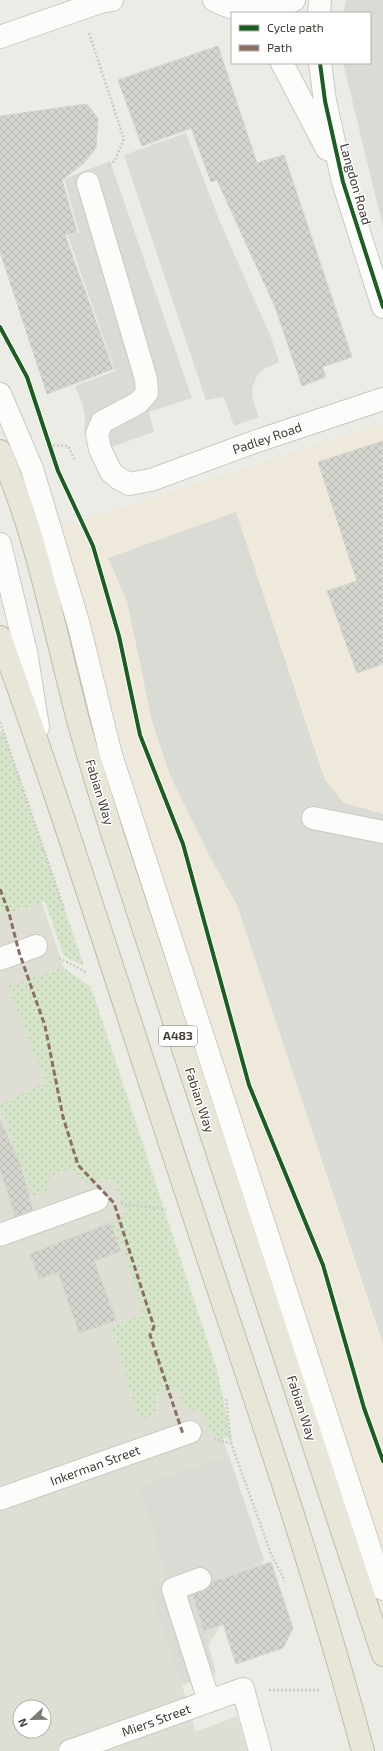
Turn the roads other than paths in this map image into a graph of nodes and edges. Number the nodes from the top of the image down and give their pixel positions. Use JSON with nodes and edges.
{"nodes":[{"id":1,"x":112,"y":0,"type":"edge"},
{"id":2,"x":214,"y":0,"type":"edge"},
{"id":3,"x":294,"y":0,"type":"edge"},
{"id":4,"x":320,"y":0,"type":"edge"},
{"id":5,"x":252,"y":11,"type":"edge"},
{"id":6,"x":319,"y":12,"type":"edge"},
{"id":7,"x":0,"y":36,"type":"edge"},
{"id":8,"x":283,"y":64,"type":"edge"},
{"id":9,"x":320,"y":64,"type":"edge"},
{"id":10,"x":343,"y":182,"type":"junction"},
{"id":11,"x":88,"y":183,"type":"road end"},
{"id":12,"x":383,"y":307,"type":"edge"},
{"id":13,"x":0,"y":394,"type":"edge"},
{"id":14,"x":383,"y":399,"type":"edge"},
{"id":15,"x":0,"y":450,"type":"edge"},
{"id":16,"x":0,"y":544,"type":"edge"},
{"id":17,"x":0,"y":636,"type":"edge"},
{"id":18,"x":42,"y":754,"type":"junction"},
{"id":19,"x":313,"y":818,"type":"dead end"},
{"id":20,"x":383,"y":832,"type":"edge"},
{"id":21,"x":36,"y":946,"type":"road end"},
{"id":22,"x":0,"y":959,"type":"edge"},
{"id":23,"x":97,"y":1200,"type":"road end"},
{"id":24,"x":0,"y":1235,"type":"edge"},
{"id":25,"x":190,"y":1432,"type":"dead end"},
{"id":26,"x":0,"y":1499,"type":"edge"},
{"id":27,"x":200,"y":1579,"type":"dead end"},
{"id":28,"x":383,"y":1589,"type":"edge"},
{"id":29,"x":383,"y":1655,"type":"edge"},
{"id":30,"x":209,"y":1701,"type":"junction"},
{"id":31,"x":70,"y":1751,"type":"edge"},
{"id":32,"x":260,"y":1751,"type":"edge"},
{"id":33,"x":362,"y":1751,"type":"edge"}],
"edges":[{"from":1,"to":7,"type":"street"},
{"from":2,"to":5,"type":"street"},
{"from":3,"to":5,"type":"street"},
{"from":4,"to":6,"type":"street"},
{"from":8,"to":10,"type":"street","name":"Langdon Road"},
{"from":9,"to":10,"type":"street","name":"Langdon Road"},
{"from":10,"to":12,"type":"street","name":"Langdon Road"},
{"from":11,"to":14,"type":"street","name":"Padley Road"},
{"from":13,"to":28,"type":"street"},
{"from":15,"to":29,"type":"highway","name":"Fabian Way","number":"A483"},
{"from":16,"to":18,"type":"street"},
{"from":17,"to":18,"type":"highway"},
{"from":18,"to":33,"type":"highway"},
{"from":19,"to":20,"type":"street"},
{"from":21,"to":22,"type":"street"},
{"from":23,"to":24,"type":"street"},
{"from":25,"to":26,"type":"street","name":"Inkerman Street"},
{"from":27,"to":30,"type":"street"},
{"from":30,"to":31,"type":"street","name":"Miers Street"},
{"from":30,"to":32,"type":"street","name":"Miers Street"}]}
